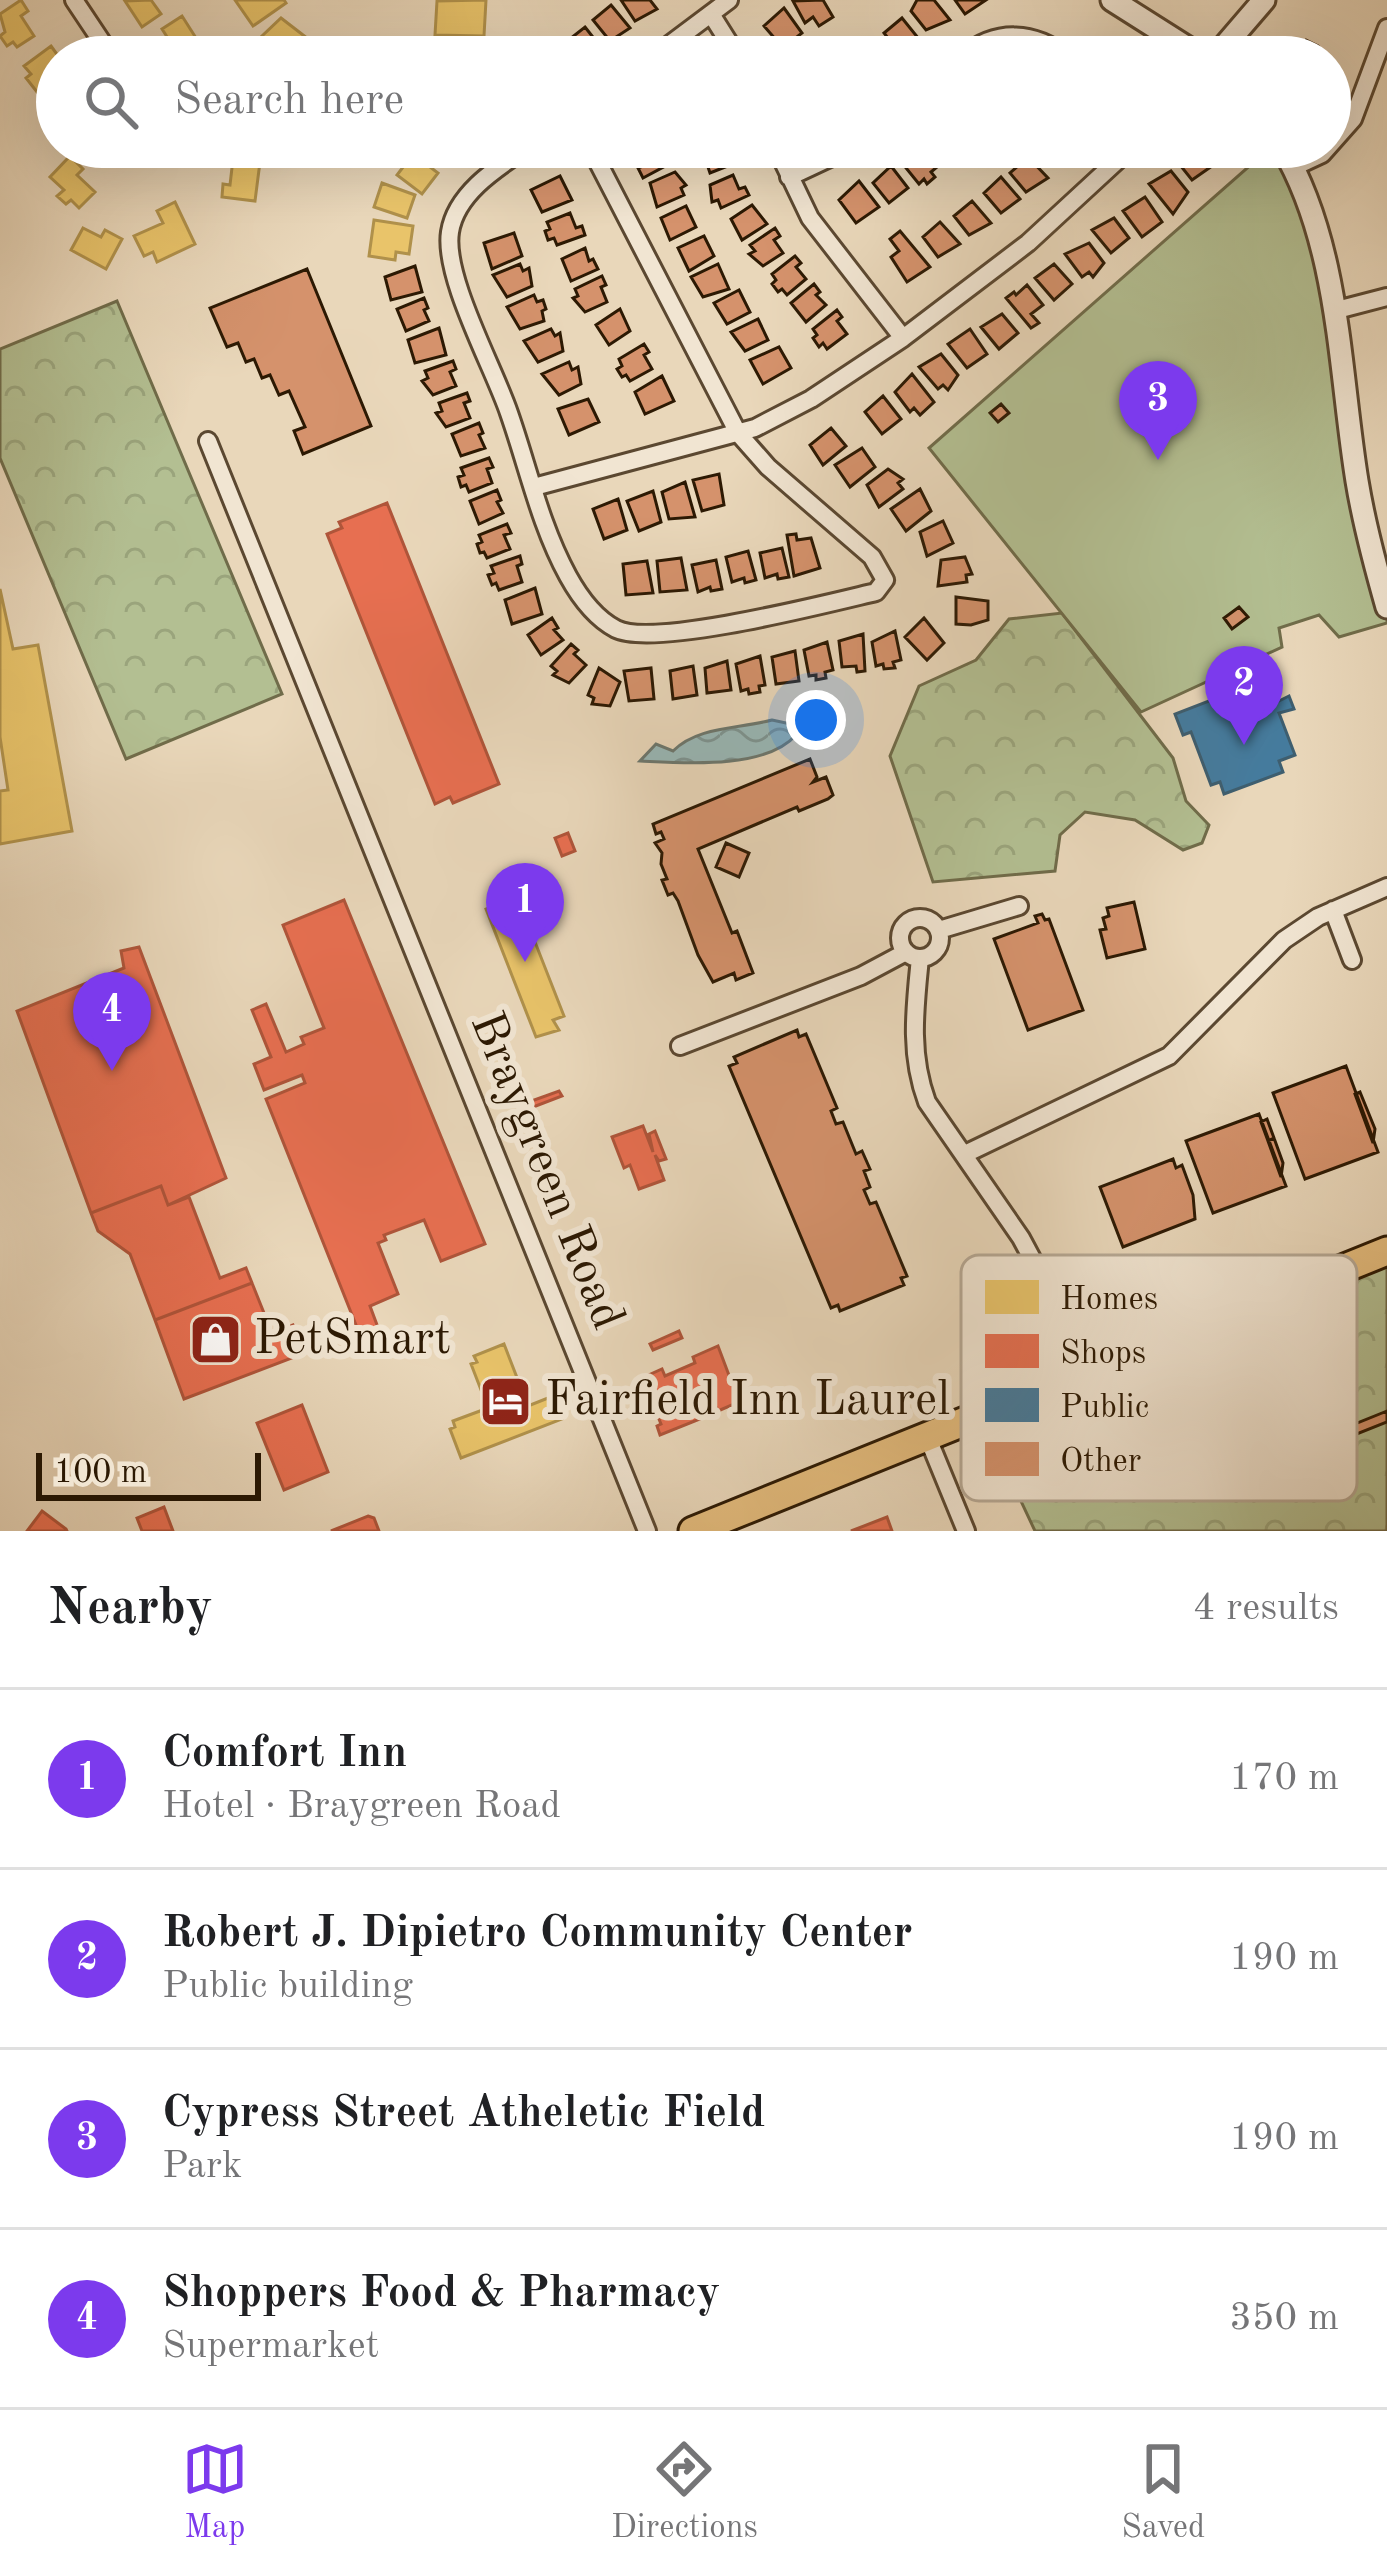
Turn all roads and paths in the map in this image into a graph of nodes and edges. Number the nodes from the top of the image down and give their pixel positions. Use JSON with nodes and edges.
{"nodes":[{"id":1,"x":74,"y":0,"type":"edge"},
{"id":2,"x":729,"y":0,"type":"edge"},
{"id":3,"x":1112,"y":0,"type":"edge"},
{"id":4,"x":1264,"y":0,"type":"edge"},
{"id":5,"x":711,"y":14,"type":"junction"},
{"id":6,"x":1387,"y":28,"type":"edge"},
{"id":7,"x":98,"y":36,"type":"edge"},
{"id":8,"x":681,"y":36,"type":"edge"},
{"id":9,"x":725,"y":36,"type":"edge"},
{"id":10,"x":1169,"y":36,"type":"edge"},
{"id":11,"x":1233,"y":36,"type":"edge"},
{"id":12,"x":1351,"y":122,"type":"edge"},
{"id":13,"x":502,"y":168,"type":"edge"},
{"id":14,"x":601,"y":168,"type":"edge"},
{"id":15,"x":785,"y":168,"type":"edge"},
{"id":16,"x":808,"y":168,"type":"edge"},
{"id":17,"x":1109,"y":168,"type":"edge"},
{"id":18,"x":1292,"y":168,"type":"edge"},
{"id":19,"x":789,"y":177,"type":"junction"},
{"id":20,"x":1386,"y":300,"type":"edge"},
{"id":21,"x":1333,"y":311,"type":"junction"},
{"id":22,"x":903,"y":338,"type":"junction"},
{"id":23,"x":739,"y":433,"type":"junction"},
{"id":24,"x":208,"y":441,"type":"dead end"},
{"id":25,"x":534,"y":487,"type":"junction"},
{"id":26,"x":1387,"y":608,"type":"edge"},
{"id":27,"x":1387,"y":887,"type":"edge"},
{"id":28,"x":1018,"y":906,"type":"dead end"},
{"id":29,"x":1333,"y":910,"type":"junction"},
{"id":30,"x":939,"y":930,"type":"junction"},
{"id":31,"x":913,"y":955,"type":"junction"},
{"id":32,"x":1352,"y":960,"type":"dead end"},
{"id":33,"x":680,"y":1046,"type":"dead end"},
{"id":34,"x":965,"y":1154,"type":"junction"},
{"id":35,"x":1387,"y":1251,"type":"edge"},
{"id":36,"x":1030,"y":1255,"type":"edge"},
{"id":37,"x":1357,"y":1263,"type":"edge"},
{"id":38,"x":961,"y":1423,"type":"edge"},
{"id":39,"x":927,"y":1436,"type":"junction"},
{"id":40,"x":702,"y":1529,"type":"edge"},
{"id":41,"x":646,"y":1531,"type":"edge"},
{"id":42,"x":966,"y":1531,"type":"edge"}],
"edges":[{"from":1,"to":7,"type":"street"},
{"from":2,"to":5,"type":"street"},
{"from":3,"to":10,"type":"street"},
{"from":4,"to":11,"type":"street"},
{"from":5,"to":8,"type":"street"},
{"from":5,"to":9,"type":"street"},
{"from":6,"to":12,"type":"street"},
{"from":13,"to":25,"type":"street"},
{"from":14,"to":23,"type":"street"},
{"from":15,"to":19,"type":"street"},
{"from":16,"to":19,"type":"street"},
{"from":17,"to":22,"type":"street"},
{"from":18,"to":21,"type":"street"},
{"from":19,"to":22,"type":"street"},
{"from":20,"to":21,"type":"street"},
{"from":21,"to":26,"type":"street"},
{"from":22,"to":23,"type":"street"},
{"from":23,"to":25,"type":"street"},
{"from":23,"to":25,"type":"street"},
{"from":24,"to":41,"type":"street","name":"Braygreen Road"},
{"from":27,"to":29,"type":"street"},
{"from":28,"to":30,"type":"street"},
{"from":29,"to":32,"type":"street"},
{"from":29,"to":34,"type":"street"},
{"from":30,"to":31,"type":"street"},
{"from":30,"to":31,"type":"street"},
{"from":31,"to":33,"type":"street"},
{"from":31,"to":34,"type":"street"},
{"from":34,"to":36,"type":"street"},
{"from":35,"to":37,"type":"main road"},
{"from":38,"to":39,"type":"main road"},
{"from":39,"to":40,"type":"main road"},
{"from":39,"to":42,"type":"street"}]}
